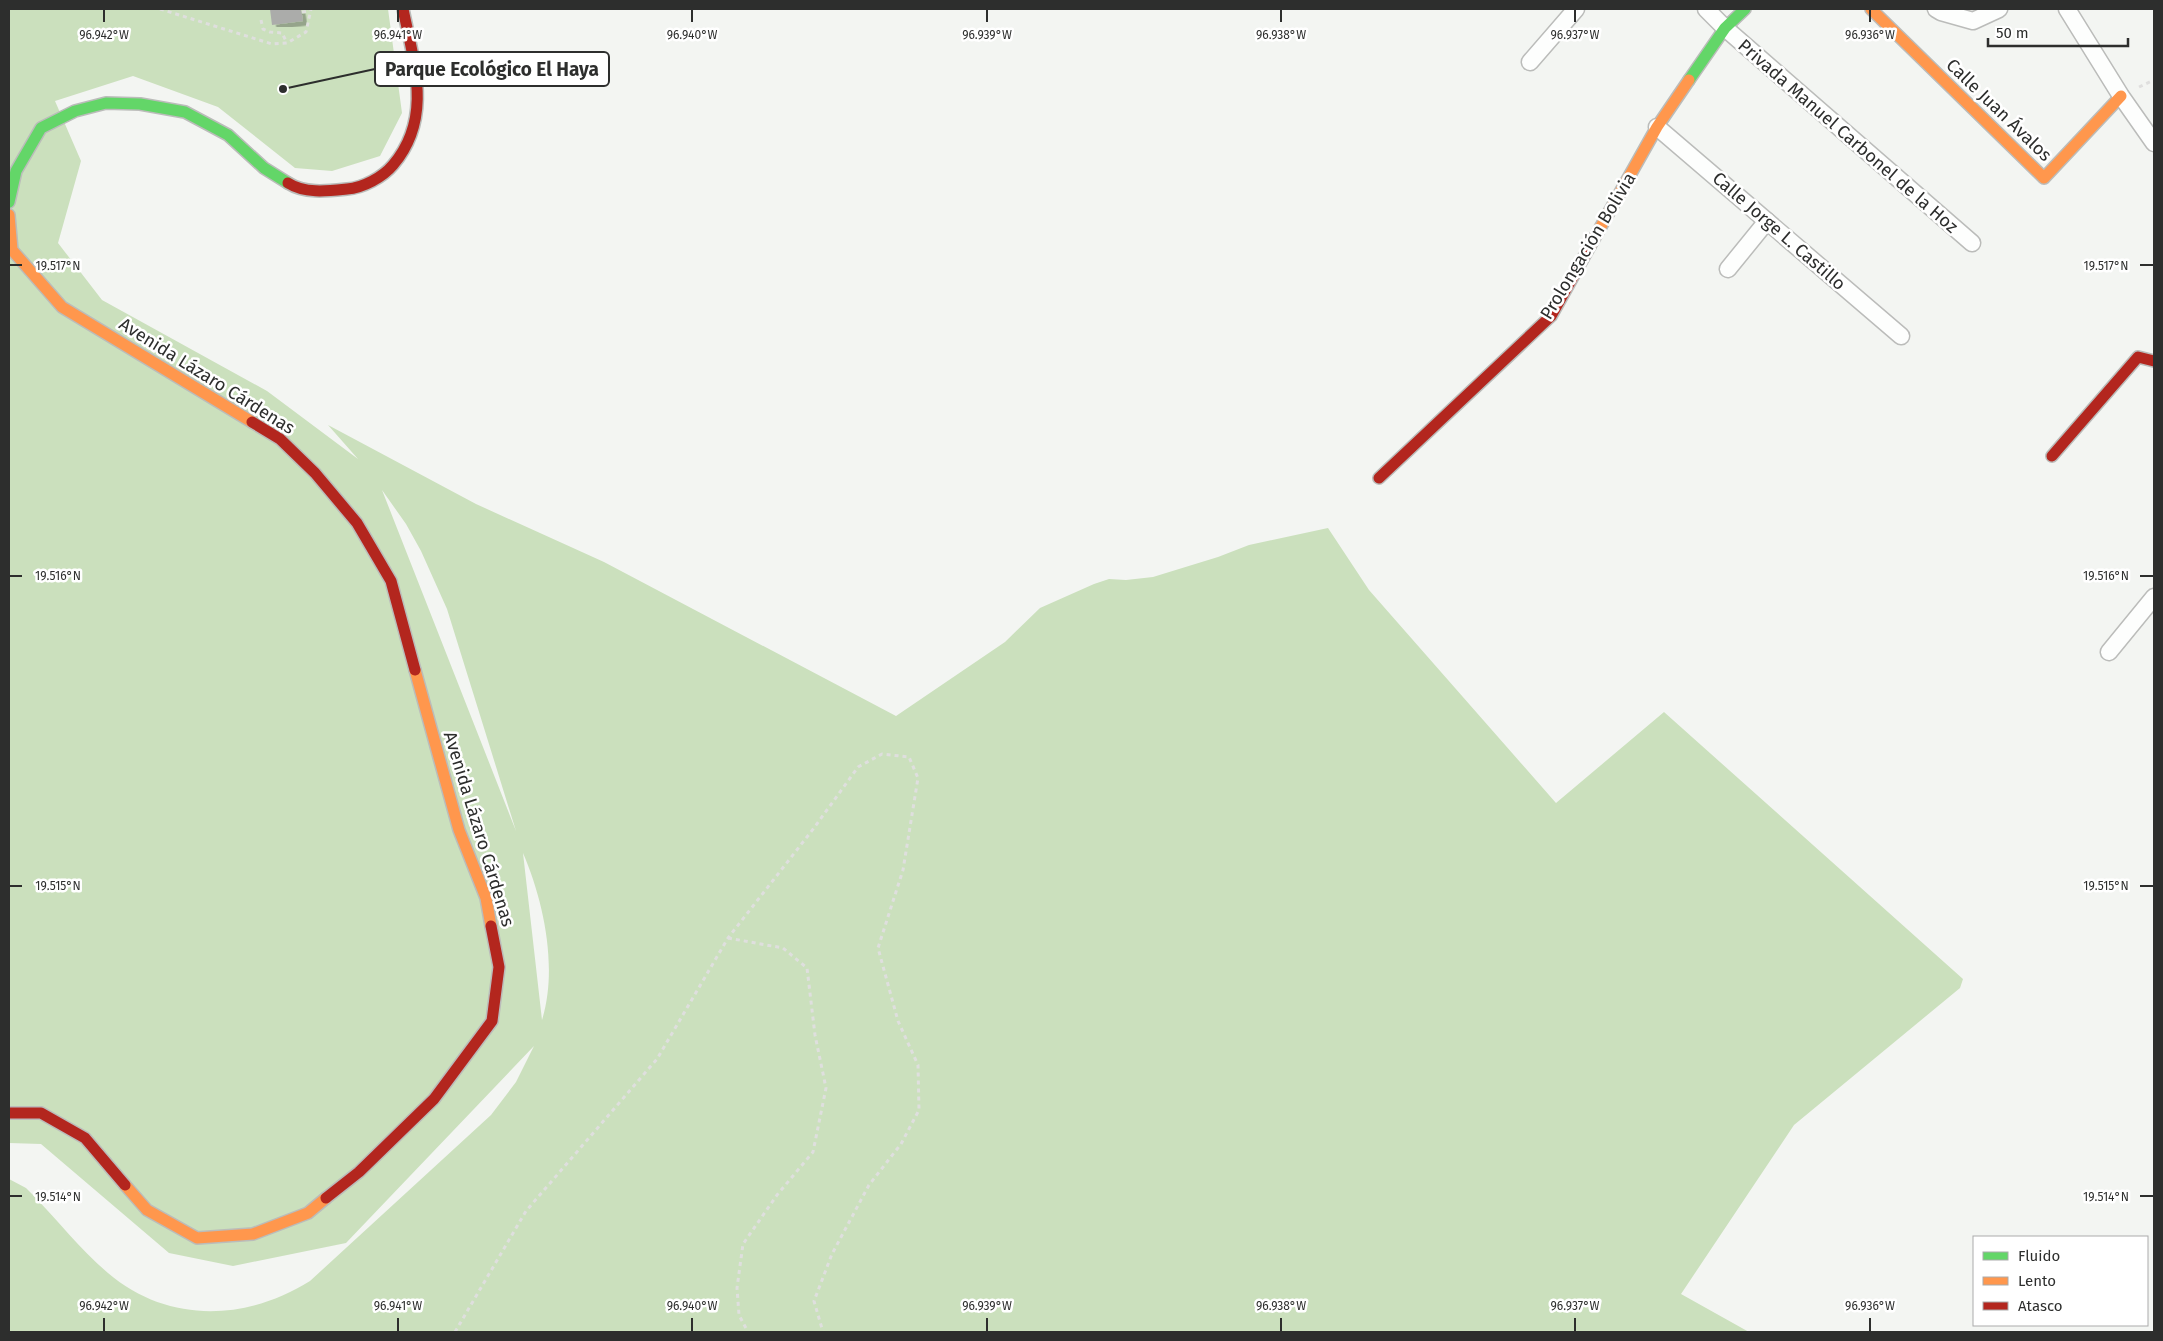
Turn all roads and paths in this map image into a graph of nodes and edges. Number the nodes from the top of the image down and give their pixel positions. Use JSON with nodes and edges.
{"nodes":[{"id":1,"x":160,"y":9,"type":"edge"},
{"id":2,"x":404,"y":9,"type":"edge"},
{"id":3,"x":1576,"y":9,"type":"edge"},
{"id":4,"x":1706,"y":9,"type":"edge"},
{"id":5,"x":1744,"y":9,"type":"edge"},
{"id":6,"x":1871,"y":9,"type":"edge"},
{"id":7,"x":1936,"y":9,"type":"edge"},
{"id":8,"x":1999,"y":9,"type":"edge"},
{"id":9,"x":2067,"y":9,"type":"edge"},
{"id":10,"x":311,"y":10,"type":"edge"},
{"id":11,"x":302,"y":12,"type":"dead end"},
{"id":12,"x":261,"y":20,"type":"dead end"},
{"id":13,"x":1724,"y":28,"type":"junction"},
{"id":14,"x":287,"y":43,"type":"junction"},
{"id":15,"x":1530,"y":62,"type":"dead end"},
{"id":16,"x":2121,"y":96,"type":"junction"},
{"id":17,"x":1657,"y":127,"type":"junction"},
{"id":18,"x":2154,"y":143,"type":"edge"},
{"id":19,"x":9,"y":202,"type":"edge"},
{"id":20,"x":9,"y":215,"type":"edge"},
{"id":21,"x":1767,"y":221,"type":"junction"},
{"id":22,"x":1972,"y":243,"type":"dead end"},
{"id":23,"x":10,"y":248,"type":"edge"},
{"id":24,"x":1728,"y":269,"type":"dead end"},
{"id":25,"x":1901,"y":336,"type":"dead end"},
{"id":26,"x":2154,"y":361,"type":"edge"},
{"id":27,"x":2052,"y":456,"type":"dead end"},
{"id":28,"x":1379,"y":478,"type":"dead end"},
{"id":29,"x":2154,"y":597,"type":"edge"},
{"id":30,"x":2109,"y":652,"type":"dead end"},
{"id":31,"x":728,"y":938,"type":"junction"},
{"id":32,"x":9,"y":1113,"type":"edge"},
{"id":33,"x":455,"y":1332,"type":"edge"},
{"id":34,"x":748,"y":1332,"type":"edge"},
{"id":35,"x":823,"y":1332,"type":"edge"}],
"edges":[{"from":1,"to":14,"type":"path"},
{"from":2,"to":19,"type":"main road"},
{"from":3,"to":15,"type":"street"},
{"from":4,"to":13,"type":"street","name":"Privada Manuel Carbonel de la Hoz"},
{"from":5,"to":13,"type":"main road","name":"Prolongación Bolivia"},
{"from":6,"to":16,"type":"main road","name":"Calle Juan Ávalos"},
{"from":7,"to":8,"type":"street"},
{"from":9,"to":16,"type":"street"},
{"from":10,"to":11,"type":"path"},
{"from":10,"to":14,"type":"path"},
{"from":12,"to":14,"type":"path"},
{"from":13,"to":17,"type":"main road","name":"Prolongación Bolivia"},
{"from":13,"to":22,"type":"street","name":"Privada Manuel Carbonel de la Hoz"},
{"from":16,"to":18,"type":"street"},
{"from":17,"to":21,"type":"street","name":"Calle Jorge L. Castillo"},
{"from":17,"to":28,"type":"main road","name":"Prolongación Bolivia"},
{"from":20,"to":23,"type":"main road","name":"Avenida Lázaro Cárdenas"},
{"from":21,"to":24,"type":"street"},
{"from":21,"to":25,"type":"street","name":"Calle Jorge L. Castillo"},
{"from":23,"to":32,"type":"main road","name":"Avenida Lázaro Cárdenas"},
{"from":26,"to":27,"type":"main road"},
{"from":29,"to":30,"type":"street"},
{"from":31,"to":33,"type":"path"},
{"from":31,"to":34,"type":"path"},
{"from":31,"to":35,"type":"path"}]}
